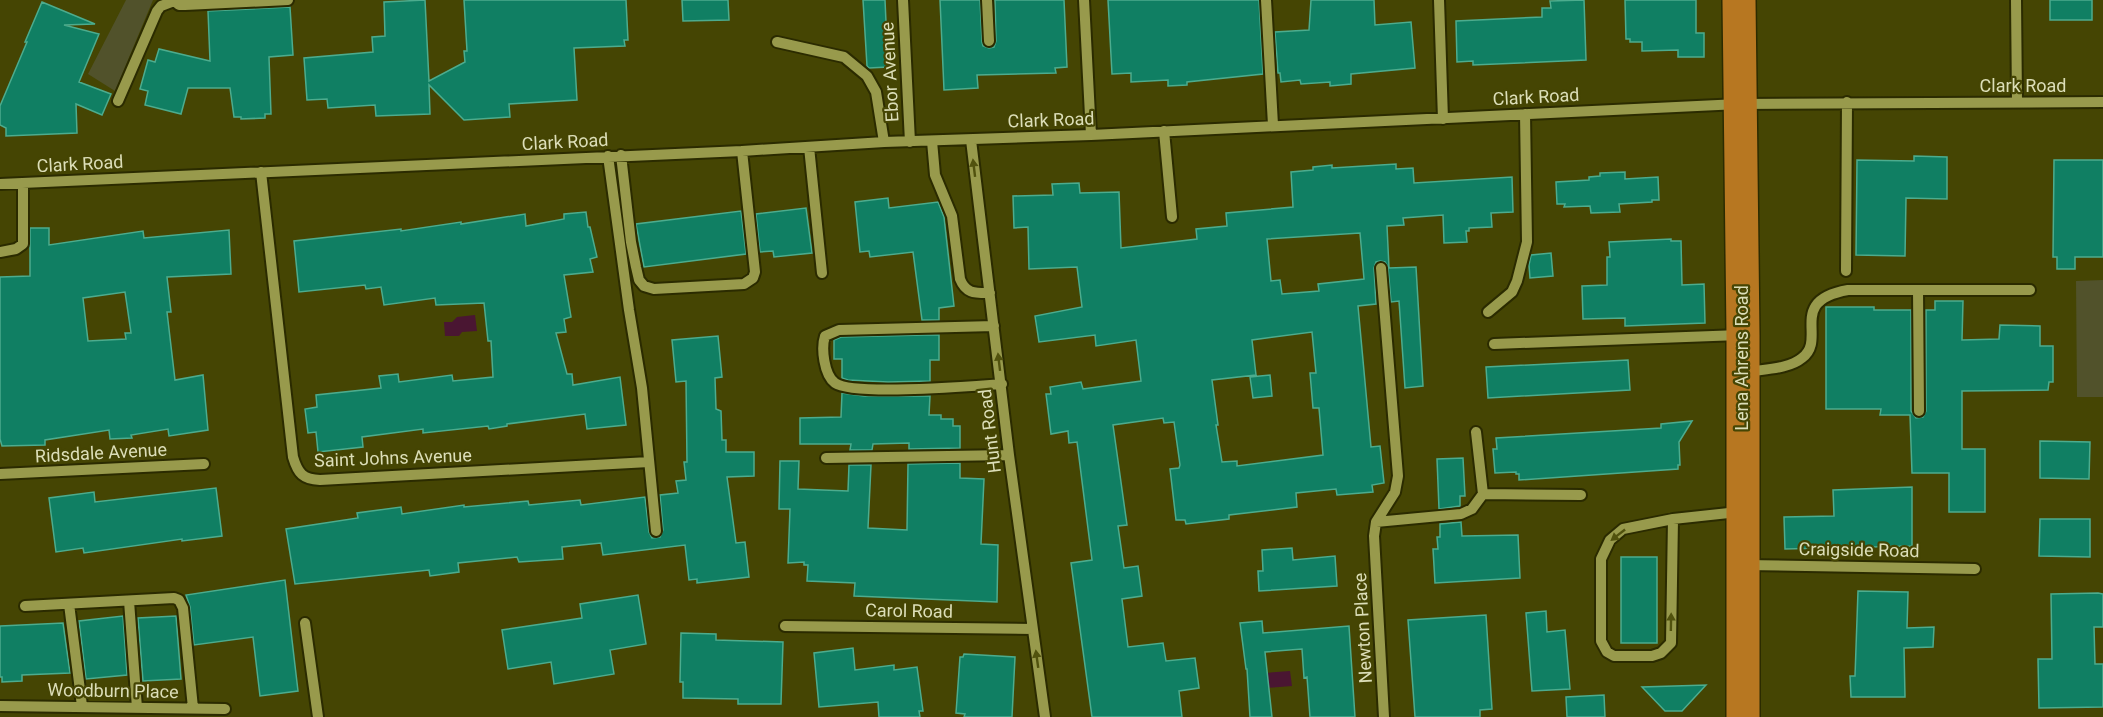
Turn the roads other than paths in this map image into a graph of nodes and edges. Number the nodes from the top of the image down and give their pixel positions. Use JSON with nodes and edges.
{"nodes":[{"id":1,"x":174,"y":0,"type":"edge"},
{"id":2,"x":288,"y":0,"type":"edge"},
{"id":3,"x":903,"y":0,"type":"edge"},
{"id":4,"x":987,"y":0,"type":"edge"},
{"id":5,"x":1084,"y":0,"type":"edge"},
{"id":6,"x":1266,"y":0,"type":"edge"},
{"id":7,"x":1439,"y":0,"type":"edge"},
{"id":8,"x":1739,"y":0,"type":"edge"},
{"id":9,"x":2016,"y":0,"type":"edge"},
{"id":10,"x":989,"y":41,"type":"dead end"},
{"id":11,"x":777,"y":42,"type":"dead end"},
{"id":12,"x":118,"y":101,"type":"dead end"},
{"id":13,"x":1846,"y":102,"type":"junction"},
{"id":14,"x":2017,"y":102,"type":"junction"},
{"id":15,"x":2103,"y":102,"type":"edge"},
{"id":16,"x":1738,"y":104,"type":"junction"},
{"id":17,"x":1525,"y":114,"type":"junction"},
{"id":18,"x":1443,"y":118,"type":"junction"},
{"id":19,"x":1273,"y":125,"type":"junction"},
{"id":20,"x":1164,"y":131,"type":"junction"},
{"id":21,"x":1091,"y":135,"type":"junction"},
{"id":22,"x":971,"y":140,"type":"junction"},
{"id":23,"x":932,"y":141,"type":"junction"},
{"id":24,"x":884,"y":142,"type":"junction"},
{"id":25,"x":910,"y":142,"type":"junction"},
{"id":26,"x":808,"y":147,"type":"junction"},
{"id":27,"x":742,"y":151,"type":"junction"},
{"id":28,"x":621,"y":155,"type":"junction"},
{"id":29,"x":608,"y":156,"type":"junction"},
{"id":30,"x":261,"y":172,"type":"junction"},
{"id":31,"x":23,"y":183,"type":"junction"},
{"id":32,"x":0,"y":184,"type":"edge"},
{"id":33,"x":1172,"y":217,"type":"dead end"},
{"id":34,"x":0,"y":252,"type":"edge"},
{"id":35,"x":1381,"y":268,"type":"dead end"},
{"id":36,"x":1846,"y":271,"type":"dead end"},
{"id":37,"x":822,"y":273,"type":"dead end"},
{"id":38,"x":1918,"y":290,"type":"junction"},
{"id":39,"x":2030,"y":290,"type":"dead end"},
{"id":40,"x":990,"y":293,"type":"junction"},
{"id":41,"x":1488,"y":312,"type":"dead end"},
{"id":42,"x":994,"y":326,"type":"junction"},
{"id":43,"x":1743,"y":335,"type":"junction"},
{"id":44,"x":1494,"y":344,"type":"dead end"},
{"id":45,"x":1743,"y":373,"type":"junction"},
{"id":46,"x":1002,"y":384,"type":"junction"},
{"id":47,"x":1919,"y":411,"type":"dead end"},
{"id":48,"x":1476,"y":432,"type":"dead end"},
{"id":49,"x":1009,"y":455,"type":"junction"},
{"id":50,"x":826,"y":458,"type":"dead end"},
{"id":51,"x":649,"y":462,"type":"junction"},
{"id":52,"x":204,"y":464,"type":"dead end"},
{"id":53,"x":0,"y":474,"type":"edge"},
{"id":54,"x":1483,"y":494,"type":"junction"},
{"id":55,"x":1581,"y":495,"type":"dead end"},
{"id":56,"x":1742,"y":512,"type":"junction"},
{"id":57,"x":1673,"y":519,"type":"junction"},
{"id":58,"x":1376,"y":522,"type":"junction"},
{"id":59,"x":656,"y":531,"type":"dead end"},
{"id":60,"x":1742,"y":564,"type":"junction"},
{"id":61,"x":1975,"y":569,"type":"dead end"},
{"id":62,"x":129,"y":601,"type":"junction"},
{"id":63,"x":69,"y":604,"type":"junction"},
{"id":64,"x":25,"y":606,"type":"dead end"},
{"id":65,"x":305,"y":623,"type":"dead end"},
{"id":66,"x":785,"y":626,"type":"dead end"},
{"id":67,"x":1033,"y":629,"type":"junction"},
{"id":68,"x":0,"y":706,"type":"edge"},
{"id":69,"x":82,"y":706,"type":"junction"},
{"id":70,"x":137,"y":708,"type":"junction"},
{"id":71,"x":193,"y":708,"type":"junction"},
{"id":72,"x":225,"y":709,"type":"dead end"},
{"id":73,"x":318,"y":717,"type":"edge"},
{"id":74,"x":1045,"y":717,"type":"edge"},
{"id":75,"x":1384,"y":717,"type":"edge"},
{"id":76,"x":1743,"y":717,"type":"edge"}],
"edges":[{"from":1,"to":2,"type":"street"},
{"from":1,"to":12,"type":"street"},
{"from":3,"to":25,"type":"street","name":"Ebor Avenue"},
{"from":4,"to":10,"type":"street"},
{"from":5,"to":21,"type":"street"},
{"from":6,"to":19,"type":"street"},
{"from":7,"to":18,"type":"street"},
{"from":8,"to":16,"type":"main road","name":"Lena Ahrens Road"},
{"from":9,"to":14,"type":"street"},
{"from":11,"to":24,"type":"street"},
{"from":13,"to":14,"type":"street","name":"Clark Road"},
{"from":13,"to":16,"type":"street","name":"Clark Road"},
{"from":13,"to":36,"type":"street"},
{"from":14,"to":15,"type":"street","name":"Clark Road"},
{"from":16,"to":17,"type":"street","name":"Clark Road"},
{"from":16,"to":43,"type":"main road","name":"Lena Ahrens Road"},
{"from":17,"to":18,"type":"street","name":"Clark Road"},
{"from":17,"to":41,"type":"street"},
{"from":18,"to":19,"type":"street","name":"Clark Road"},
{"from":19,"to":20,"type":"street","name":"Clark Road"},
{"from":20,"to":21,"type":"street","name":"Clark Road"},
{"from":20,"to":33,"type":"street"},
{"from":21,"to":22,"type":"street","name":"Clark Road"},
{"from":22,"to":23,"type":"street","name":"Clark Road"},
{"from":40,"to":22,"type":"street","name":"Hunt Road","one_way":true},
{"from":23,"to":25,"type":"street","name":"Clark Road"},
{"from":23,"to":40,"type":"street"},
{"from":24,"to":25,"type":"street","name":"Clark Road"},
{"from":24,"to":26,"type":"street","name":"Clark Road"},
{"from":26,"to":27,"type":"street","name":"Clark Road"},
{"from":26,"to":37,"type":"street"},
{"from":27,"to":28,"type":"street","name":"Clark Road"},
{"from":27,"to":28,"type":"street"},
{"from":28,"to":29,"type":"street","name":"Clark Road"},
{"from":29,"to":30,"type":"street","name":"Clark Road"},
{"from":29,"to":51,"type":"street"},
{"from":30,"to":31,"type":"street","name":"Clark Road"},
{"from":30,"to":51,"type":"street","name":"Saint Johns Avenue"},
{"from":31,"to":32,"type":"street","name":"Clark Road"},
{"from":31,"to":34,"type":"street"},
{"from":35,"to":58,"type":"street"},
{"from":38,"to":39,"type":"street"},
{"from":38,"to":45,"type":"street"},
{"from":38,"to":47,"type":"street"},
{"from":40,"to":42,"type":"street","name":"Hunt Road"},
{"from":46,"to":42,"type":"street","name":"Hunt Road","one_way":true},
{"from":42,"to":46,"type":"street"},
{"from":43,"to":44,"type":"street"},
{"from":43,"to":45,"type":"main road","name":"Lena Ahrens Road"},
{"from":45,"to":56,"type":"main road","name":"Lena Ahrens Road"},
{"from":46,"to":49,"type":"street","name":"Hunt Road"},
{"from":48,"to":54,"type":"street"},
{"from":49,"to":50,"type":"street"},
{"from":49,"to":67,"type":"street","name":"Hunt Road"},
{"from":51,"to":59,"type":"street"},
{"from":52,"to":53,"type":"street","name":"Ridsdale Avenue"},
{"from":54,"to":55,"type":"street"},
{"from":54,"to":58,"type":"street"},
{"from":56,"to":57,"type":"street"},
{"from":56,"to":60,"type":"main road","name":"Lena Ahrens Road"},
{"from":57,"to":57,"type":"street","one_way":true},
{"from":58,"to":75,"type":"street","name":"Newton Place"},
{"from":60,"to":61,"type":"street","name":"Craigside Road"},
{"from":60,"to":76,"type":"main road","name":"Lena Ahrens Road"},
{"from":62,"to":63,"type":"street"},
{"from":62,"to":70,"type":"street"},
{"from":62,"to":71,"type":"street"},
{"from":63,"to":64,"type":"street"},
{"from":63,"to":69,"type":"street"},
{"from":65,"to":73,"type":"street"},
{"from":66,"to":67,"type":"street","name":"Carol Road"},
{"from":74,"to":67,"type":"street","name":"Hunt Road","one_way":true},
{"from":68,"to":69,"type":"street","name":"Woodburn Place"},
{"from":69,"to":70,"type":"street","name":"Woodburn Place"},
{"from":70,"to":71,"type":"street","name":"Woodburn Place"},
{"from":71,"to":72,"type":"street","name":"Woodburn Place"}]}
